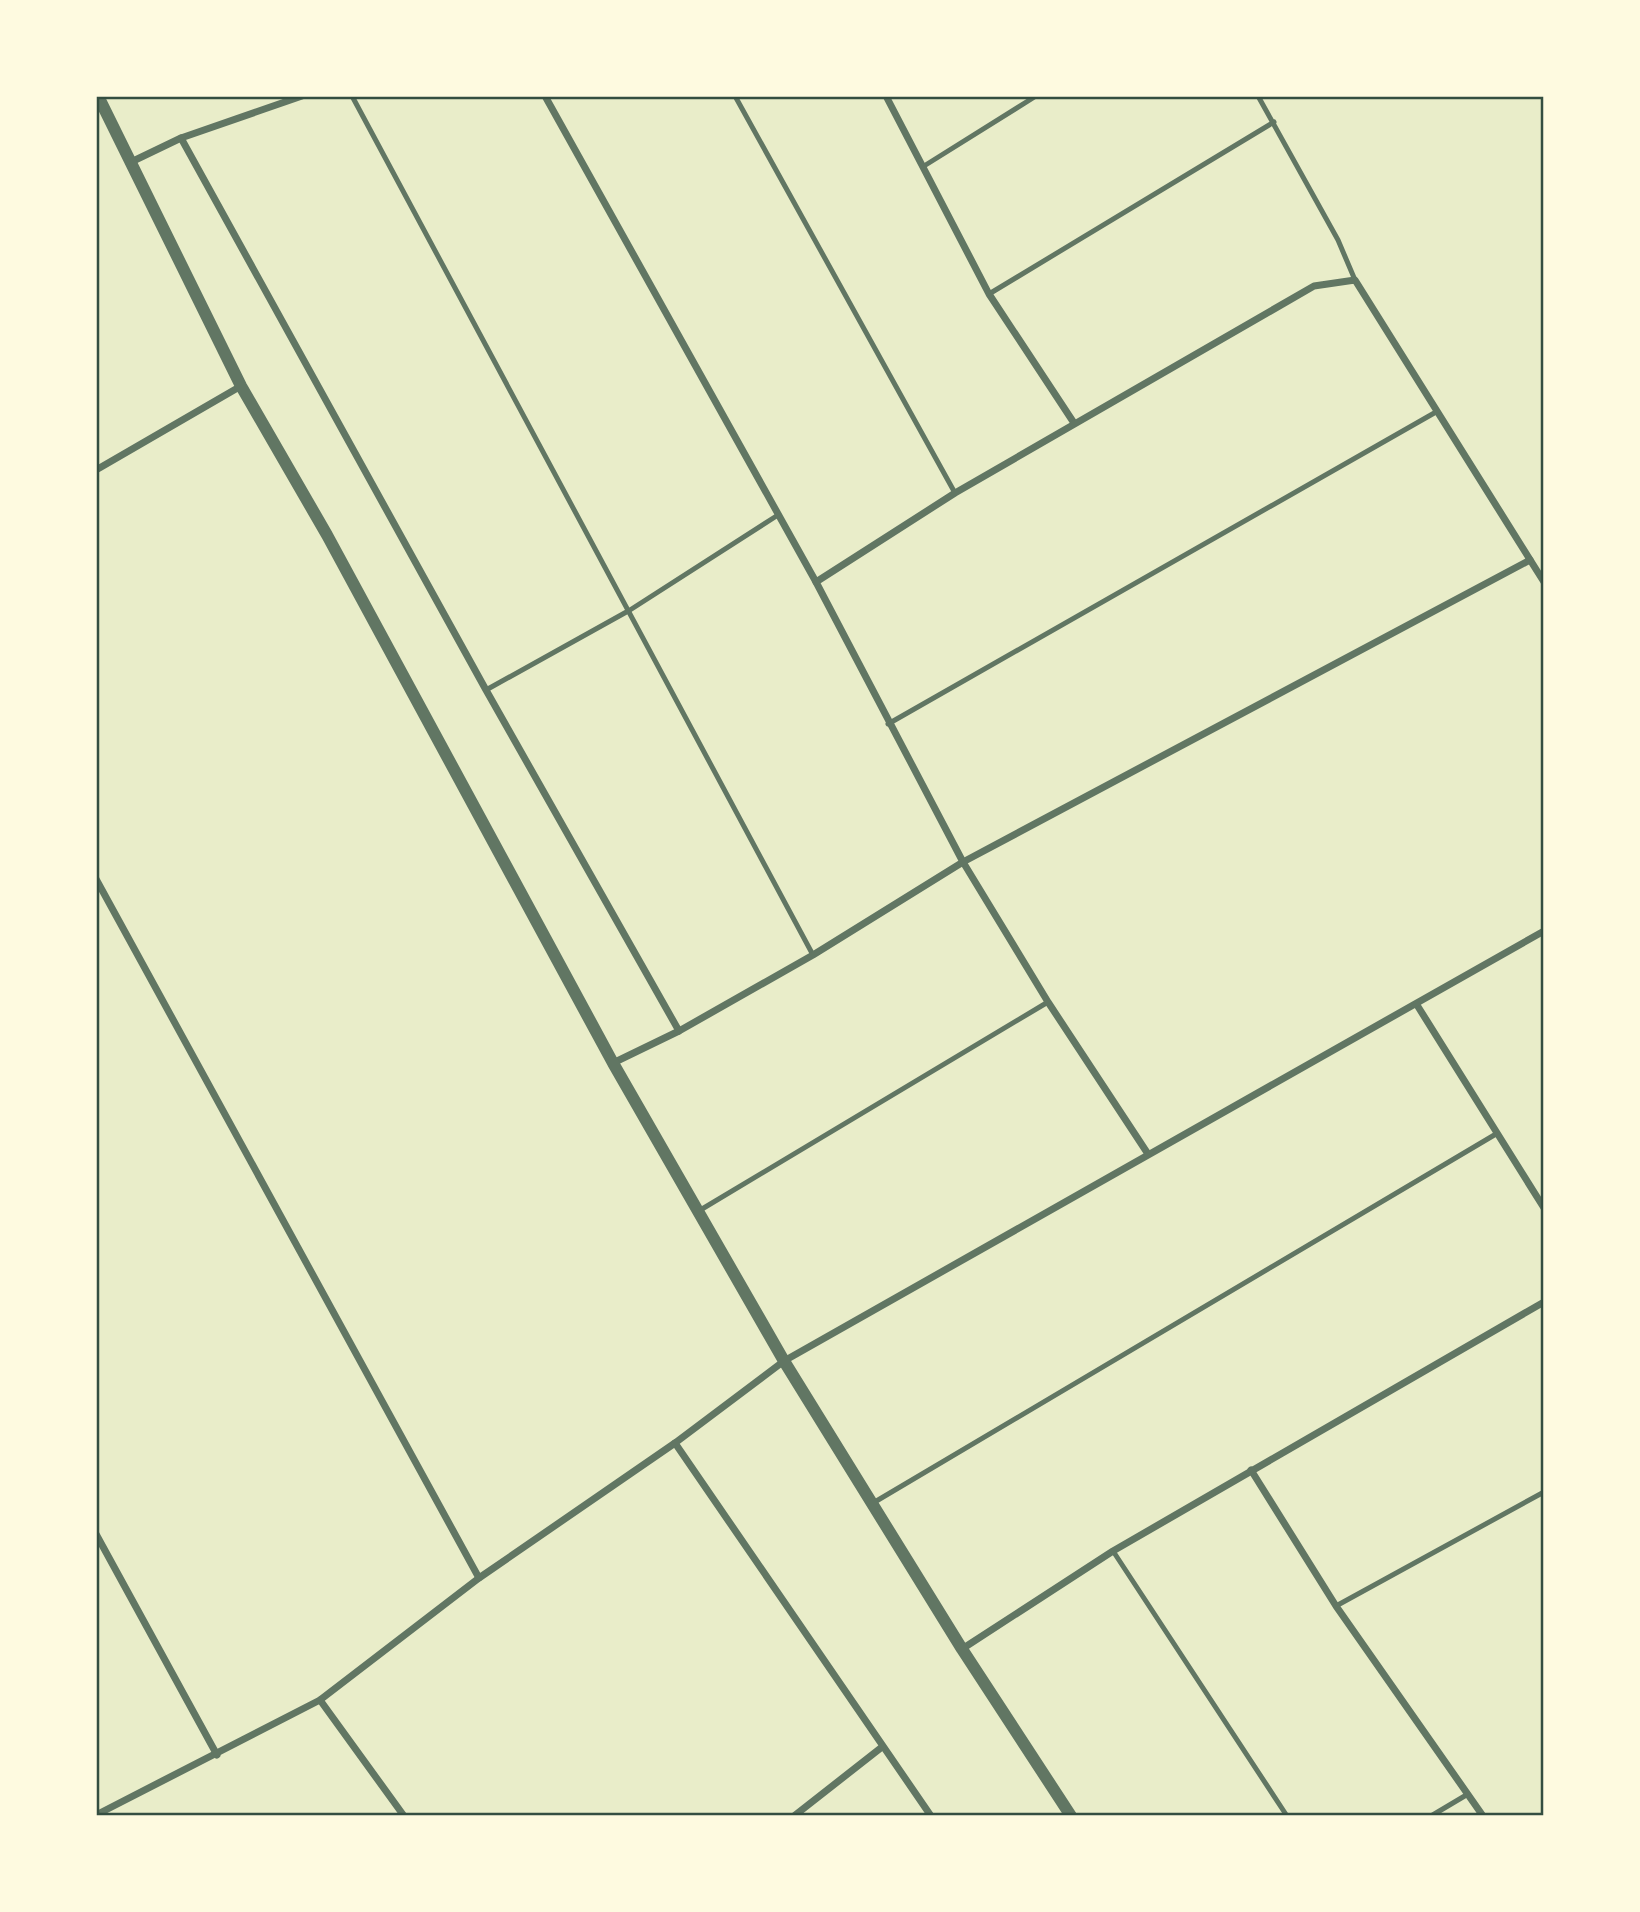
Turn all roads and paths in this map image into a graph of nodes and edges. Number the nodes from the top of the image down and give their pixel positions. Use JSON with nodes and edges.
{"nodes":[{"id":1,"x":98,"y":96,"type":"edge"},
{"id":2,"x":302,"y":96,"type":"edge"},
{"id":3,"x":352,"y":96,"type":"edge"},
{"id":4,"x":545,"y":96,"type":"edge"},
{"id":5,"x":735,"y":96,"type":"edge"},
{"id":6,"x":886,"y":96,"type":"edge"},
{"id":7,"x":1036,"y":96,"type":"edge"},
{"id":8,"x":1258,"y":96,"type":"edge"},
{"id":9,"x":1274,"y":122,"type":"junction"},
{"id":10,"x":181,"y":138,"type":"junction"},
{"id":11,"x":129,"y":163,"type":"junction"},
{"id":12,"x":924,"y":166,"type":"junction"},
{"id":13,"x":1355,"y":280,"type":"junction"},
{"id":14,"x":989,"y":294,"type":"junction"},
{"id":15,"x":241,"y":386,"type":"junction"},
{"id":16,"x":1436,"y":412,"type":"junction"},
{"id":17,"x":1074,"y":423,"type":"junction"},
{"id":18,"x":96,"y":470,"type":"edge"},
{"id":19,"x":955,"y":492,"type":"junction"},
{"id":20,"x":778,"y":515,"type":"junction"},
{"id":21,"x":1530,"y":560,"type":"junction"},
{"id":22,"x":816,"y":582,"type":"junction"},
{"id":23,"x":1544,"y":582,"type":"edge"},
{"id":24,"x":630,"y":610,"type":"junction"},
{"id":25,"x":486,"y":690,"type":"junction"},
{"id":26,"x":888,"y":724,"type":"junction"},
{"id":27,"x":963,"y":862,"type":"junction"},
{"id":28,"x":96,"y":879,"type":"edge"},
{"id":29,"x":1544,"y":931,"type":"edge"},
{"id":30,"x":813,"y":956,"type":"junction"},
{"id":31,"x":1048,"y":1002,"type":"junction"},
{"id":32,"x":1417,"y":1005,"type":"junction"},
{"id":33,"x":679,"y":1031,"type":"junction"},
{"id":34,"x":613,"y":1063,"type":"junction"},
{"id":35,"x":1496,"y":1134,"type":"junction"},
{"id":36,"x":1148,"y":1154,"type":"junction"},
{"id":37,"x":1544,"y":1208,"type":"edge"},
{"id":38,"x":697,"y":1212,"type":"junction"},
{"id":39,"x":1544,"y":1303,"type":"edge"},
{"id":40,"x":784,"y":1361,"type":"junction"},
{"id":41,"x":675,"y":1443,"type":"junction"},
{"id":42,"x":1251,"y":1470,"type":"junction"},
{"id":43,"x":1544,"y":1492,"type":"edge"},
{"id":44,"x":873,"y":1503,"type":"junction"},
{"id":45,"x":96,"y":1534,"type":"edge"},
{"id":46,"x":1113,"y":1551,"type":"junction"},
{"id":47,"x":479,"y":1578,"type":"junction"},
{"id":48,"x":1336,"y":1606,"type":"junction"},
{"id":49,"x":962,"y":1649,"type":"junction"},
{"id":50,"x":320,"y":1700,"type":"junction"},
{"id":51,"x":882,"y":1747,"type":"junction"},
{"id":52,"x":217,"y":1755,"type":"junction"},
{"id":53,"x":1468,"y":1794,"type":"junction"},
{"id":54,"x":96,"y":1815,"type":"edge"},
{"id":55,"x":404,"y":1816,"type":"edge"},
{"id":56,"x":794,"y":1816,"type":"edge"},
{"id":57,"x":931,"y":1816,"type":"edge"},
{"id":58,"x":1071,"y":1816,"type":"edge"},
{"id":59,"x":1287,"y":1816,"type":"edge"},
{"id":60,"x":1431,"y":1816,"type":"edge"},
{"id":61,"x":1483,"y":1816,"type":"edge"}],
"edges":[{"from":1,"to":11,"type":"street"},
{"from":2,"to":10,"type":"street"},
{"from":3,"to":24,"type":"lane"},
{"from":4,"to":20,"type":"street"},
{"from":5,"to":19,"type":"lane"},
{"from":6,"to":12,"type":"street"},
{"from":7,"to":12,"type":"lane"},
{"from":8,"to":9,"type":"lane"},
{"from":9,"to":13,"type":"lane"},
{"from":9,"to":14,"type":"lane"},
{"from":10,"to":11,"type":"street"},
{"from":10,"to":25,"type":"street"},
{"from":11,"to":15,"type":"street"},
{"from":12,"to":14,"type":"street"},
{"from":13,"to":16,"type":"street"},
{"from":13,"to":17,"type":"street"},
{"from":14,"to":17,"type":"street"},
{"from":15,"to":18,"type":"street"},
{"from":15,"to":34,"type":"street"},
{"from":16,"to":21,"type":"street"},
{"from":16,"to":26,"type":"lane"},
{"from":17,"to":19,"type":"street"},
{"from":19,"to":22,"type":"street"},
{"from":20,"to":22,"type":"street"},
{"from":20,"to":24,"type":"lane"},
{"from":21,"to":23,"type":"street"},
{"from":21,"to":27,"type":"street"},
{"from":22,"to":26,"type":"street"},
{"from":24,"to":25,"type":"lane"},
{"from":24,"to":30,"type":"lane"},
{"from":25,"to":33,"type":"street"},
{"from":26,"to":27,"type":"street"},
{"from":27,"to":30,"type":"street"},
{"from":27,"to":31,"type":"street"},
{"from":28,"to":47,"type":"street"},
{"from":29,"to":32,"type":"street"},
{"from":30,"to":33,"type":"street"},
{"from":31,"to":36,"type":"street"},
{"from":31,"to":38,"type":"lane"},
{"from":32,"to":35,"type":"street"},
{"from":32,"to":36,"type":"street"},
{"from":33,"to":34,"type":"street"},
{"from":34,"to":38,"type":"street"},
{"from":35,"to":37,"type":"street"},
{"from":35,"to":44,"type":"lane"},
{"from":36,"to":40,"type":"street"},
{"from":38,"to":40,"type":"street"},
{"from":39,"to":42,"type":"street"},
{"from":40,"to":41,"type":"street"},
{"from":40,"to":44,"type":"street"},
{"from":41,"to":47,"type":"street"},
{"from":41,"to":51,"type":"street"},
{"from":42,"to":46,"type":"street"},
{"from":42,"to":48,"type":"street"},
{"from":43,"to":48,"type":"lane"},
{"from":44,"to":49,"type":"street"},
{"from":45,"to":52,"type":"street"},
{"from":46,"to":49,"type":"street"},
{"from":46,"to":59,"type":"lane"},
{"from":47,"to":50,"type":"street"},
{"from":48,"to":53,"type":"street"},
{"from":49,"to":58,"type":"street"},
{"from":50,"to":52,"type":"street"},
{"from":50,"to":55,"type":"street"},
{"from":51,"to":56,"type":"street"},
{"from":51,"to":57,"type":"street"},
{"from":52,"to":54,"type":"street"},
{"from":53,"to":60,"type":"lane"},
{"from":53,"to":61,"type":"street"}]}
